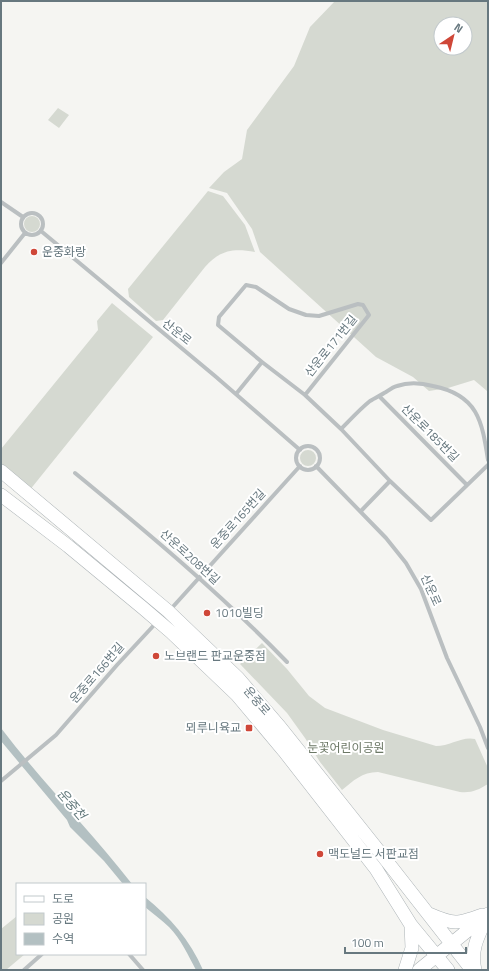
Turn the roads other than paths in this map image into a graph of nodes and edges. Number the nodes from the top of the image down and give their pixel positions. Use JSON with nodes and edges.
{"nodes":[{"id":1,"x":1,"y":202,"type":"edge"},
{"id":2,"x":23,"y":217,"type":"junction"},
{"id":3,"x":41,"y":231,"type":"junction"},
{"id":4,"x":25,"y":233,"type":"junction"},
{"id":5,"x":1,"y":263,"type":"edge"},
{"id":6,"x":262,"y":362,"type":"junction"},
{"id":7,"x":236,"y":394,"type":"junction"},
{"id":8,"x":305,"y":395,"type":"junction"},
{"id":9,"x":379,"y":396,"type":"junction"},
{"id":10,"x":341,"y":428,"type":"junction"},
{"id":11,"x":300,"y":450,"type":"junction"},
{"id":12,"x":488,"y":460,"type":"edge"},
{"id":13,"x":488,"y":464,"type":"edge"},
{"id":14,"x":300,"y":466,"type":"junction"},
{"id":15,"x":316,"y":466,"type":"junction"},
{"id":16,"x":1,"y":471,"type":"edge"},
{"id":17,"x":75,"y":473,"type":"dead end"},
{"id":18,"x":390,"y":481,"type":"junction"},
{"id":19,"x":467,"y":485,"type":"junction"},
{"id":20,"x":1,"y":495,"type":"edge"},
{"id":21,"x":361,"y":511,"type":"junction"},
{"id":22,"x":198,"y":578,"type":"junction"},
{"id":23,"x":168,"y":611,"type":"junction"},
{"id":24,"x":159,"y":621,"type":"junction"},
{"id":25,"x":287,"y":662,"type":"dead end"},
{"id":26,"x":488,"y":748,"type":"edge"},
{"id":27,"x":1,"y":781,"type":"edge"},
{"id":28,"x":427,"y":913,"type":"junction"},
{"id":29,"x":488,"y":914,"type":"edge"},
{"id":30,"x":411,"y":925,"type":"junction"},
{"id":31,"x":452,"y":945,"type":"junction"},
{"id":32,"x":41,"y":955,"type":"edge"},
{"id":33,"x":130,"y":955,"type":"edge"},
{"id":34,"x":437,"y":956,"type":"junction"},
{"id":35,"x":24,"y":970,"type":"edge"},
{"id":36,"x":143,"y":970,"type":"edge"},
{"id":37,"x":405,"y":970,"type":"edge"},
{"id":38,"x":419,"y":970,"type":"edge"},
{"id":39,"x":448,"y":970,"type":"edge"},
{"id":40,"x":473,"y":970,"type":"edge"}],
"edges":[{"from":1,"to":2,"type":"street"},
{"from":2,"to":3,"type":"street"},
{"from":2,"to":4,"type":"street"},
{"from":3,"to":4,"type":"street"},
{"from":3,"to":7,"type":"street","name":"산운로"},
{"from":4,"to":5,"type":"street"},
{"from":6,"to":7,"type":"street"},
{"from":6,"to":8,"type":"street","name":"산운로171번길"},
{"from":6,"to":8,"type":"street","name":"산운로171번길"},
{"from":7,"to":11,"type":"street","name":"산운로"},
{"from":8,"to":10,"type":"street","name":"산운로171번길"},
{"from":9,"to":10,"type":"street","name":"산운로185번길"},
{"from":9,"to":12,"type":"street","name":"산운로185번길"},
{"from":9,"to":19,"type":"street","name":"산운로185번길"},
{"from":10,"to":18,"type":"street"},
{"from":11,"to":14,"type":"street"},
{"from":11,"to":15,"type":"street"},
{"from":13,"to":19,"type":"street"},
{"from":14,"to":15,"type":"street"},
{"from":14,"to":22,"type":"street","name":"운중로165번길"},
{"from":15,"to":21,"type":"street","name":"산운로"},
{"from":16,"to":23,"type":"main road","name":"운중로"},
{"from":17,"to":22,"type":"street","name":"산운로208번길"},
{"from":18,"to":19,"type":"street"},
{"from":18,"to":21,"type":"street"},
{"from":20,"to":24,"type":"main road","name":"운중로"},
{"from":21,"to":26,"type":"street","name":"산운로"},
{"from":22,"to":23,"type":"street","name":"운중로165번길"},
{"from":22,"to":25,"type":"street","name":"산운로208번길"},
{"from":23,"to":24,"type":"street","name":"운중로165번길"},
{"from":23,"to":28,"type":"main road","name":"운중로"},
{"from":24,"to":27,"type":"street","name":"운중로166번길"},
{"from":24,"to":30,"type":"main road","name":"운중로"},
{"from":28,"to":29,"type":"main road"},
{"from":28,"to":31,"type":"main road","name":"운중로"},
{"from":29,"to":31,"type":"main road"},
{"from":29,"to":40,"type":"main road"},
{"from":30,"to":34,"type":"main road","name":"운중로"},
{"from":30,"to":37,"type":"main road"},
{"from":31,"to":34,"type":"main road"},
{"from":31,"to":40,"type":"main road","name":"운중로"},
{"from":32,"to":35,"type":"street"},
{"from":33,"to":36,"type":"street"},
{"from":34,"to":38,"type":"main road"},
{"from":34,"to":39,"type":"main road","name":"운중로"}]}
